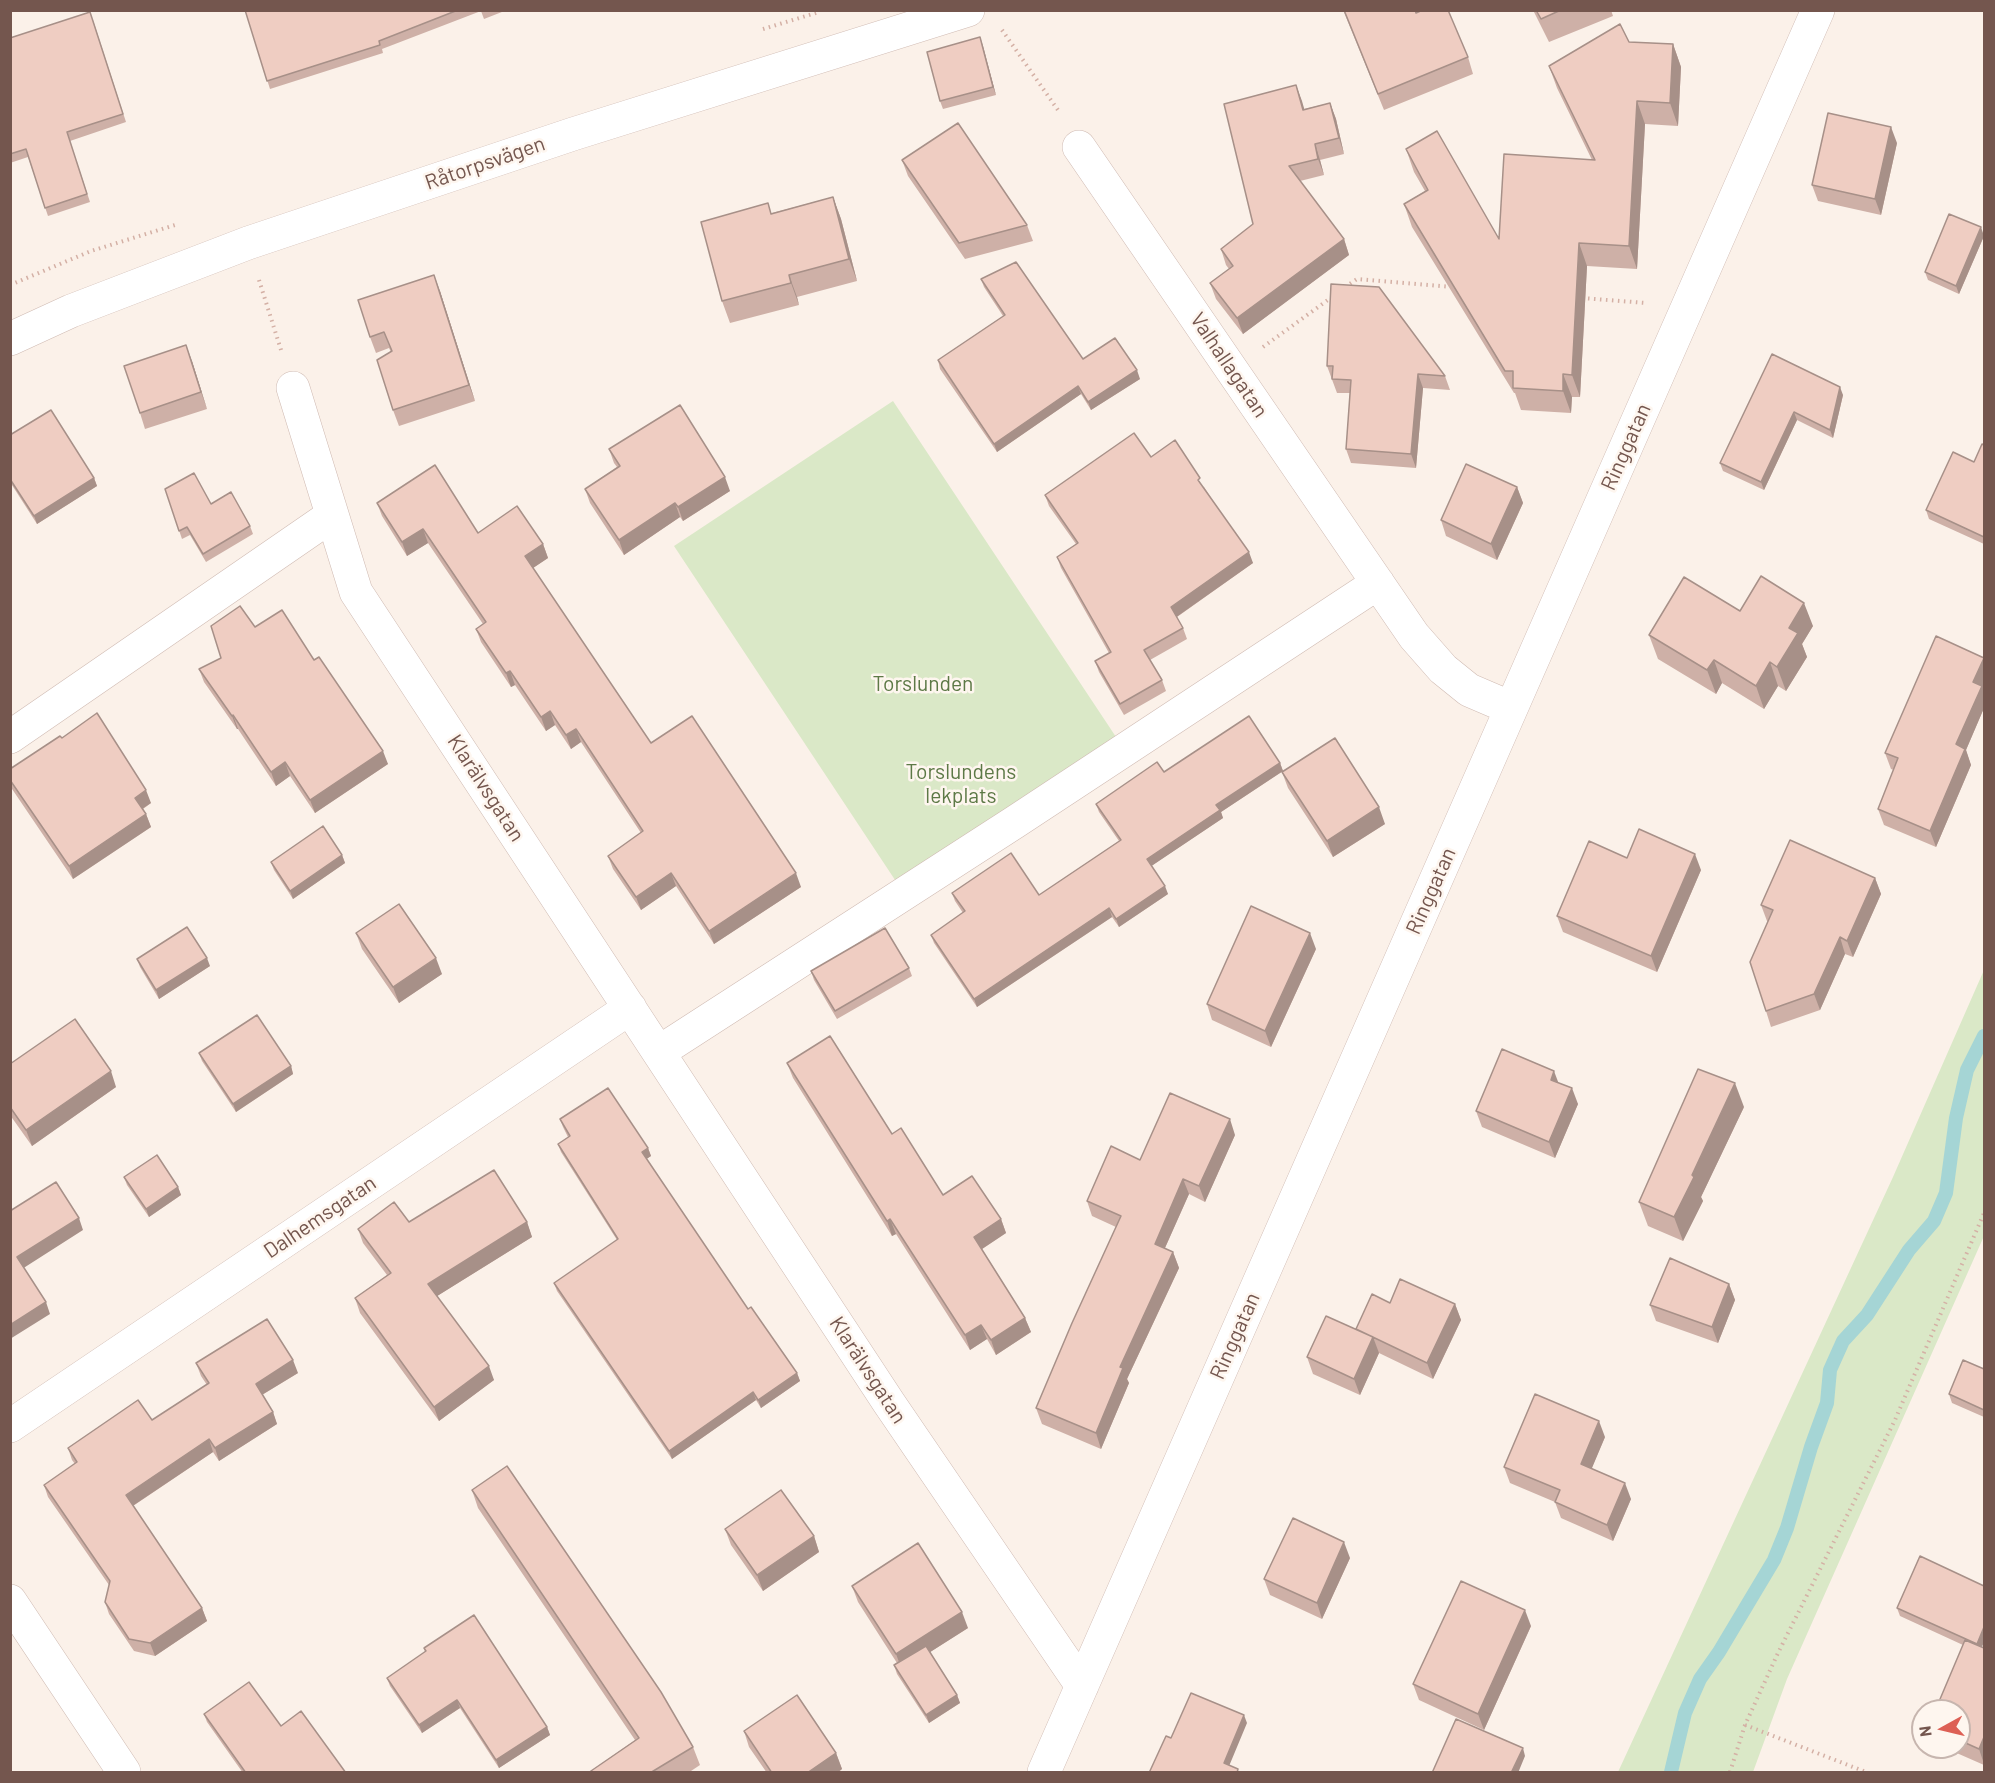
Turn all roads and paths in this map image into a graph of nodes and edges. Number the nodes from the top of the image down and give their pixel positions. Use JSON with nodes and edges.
{"nodes":[{"id":1,"x":968,"y":10,"type":"edge"},
{"id":2,"x":1818,"y":10,"type":"edge"},
{"id":3,"x":1002,"y":30,"type":"dead end"},
{"id":4,"x":1079,"y":147,"type":"joint"},
{"id":5,"x":248,"y":243,"type":"junction"},
{"id":6,"x":1461,"y":288,"type":"edge"},
{"id":7,"x":1576,"y":297,"type":"edge"},
{"id":8,"x":1684,"y":314,"type":"junction"},
{"id":9,"x":10,"y":339,"type":"edge"},
{"id":10,"x":1232,"y":370,"type":"junction"},
{"id":11,"x":293,"y":388,"type":"joint"},
{"id":12,"x":331,"y":516,"type":"junction"},
{"id":13,"x":1378,"y":583,"type":"junction"},
{"id":14,"x":1511,"y":708,"type":"junction"},
{"id":15,"x":10,"y":738,"type":"edge"},
{"id":16,"x":630,"y":1008,"type":"junction"},
{"id":17,"x":659,"y":1052,"type":"junction"},
{"id":18,"x":1984,"y":1213,"type":"edge"},
{"id":19,"x":10,"y":1426,"type":"edge"},
{"id":20,"x":10,"y":1601,"type":"edge"},
{"id":21,"x":1082,"y":1686,"type":"junction"},
{"id":22,"x":1745,"y":1725,"type":"junction"},
{"id":23,"x":124,"y":1773,"type":"edge"},
{"id":24,"x":1044,"y":1773,"type":"edge"},
{"id":25,"x":1730,"y":1773,"type":"edge"},
{"id":26,"x":1866,"y":1773,"type":"edge"}],
"edges":[{"from":1,"to":5,"type":"street","name":"Råtorpsvägen"},
{"from":2,"to":8,"type":"street","name":"Ringgatan"},
{"from":3,"to":4,"type":"path"},
{"from":4,"to":10,"type":"street","name":"Valhallagatan"},
{"from":5,"to":9,"type":"street","name":"Råtorpsvägen"},
{"from":5,"to":11,"type":"path"},
{"from":6,"to":10,"type":"path"},
{"from":7,"to":8,"type":"path"},
{"from":8,"to":14,"type":"street","name":"Ringgatan"},
{"from":10,"to":13,"type":"street","name":"Valhallagatan"},
{"from":11,"to":12,"type":"street","name":"Klarälvsgatan"},
{"from":12,"to":15,"type":"street"},
{"from":12,"to":16,"type":"street","name":"Klarälvsgatan"},
{"from":13,"to":14,"type":"street","name":"Valhallagatan"},
{"from":13,"to":17,"type":"street"},
{"from":14,"to":21,"type":"street","name":"Ringgatan"},
{"from":16,"to":17,"type":"street","name":"Klarälvsgatan"},
{"from":16,"to":19,"type":"street","name":"Dalhemsgatan"},
{"from":17,"to":21,"type":"street","name":"Klarälvsgatan"},
{"from":18,"to":22,"type":"path"},
{"from":20,"to":23,"type":"street"},
{"from":21,"to":24,"type":"street","name":"Ringgatan"},
{"from":22,"to":25,"type":"path"},
{"from":22,"to":26,"type":"path"}]}
